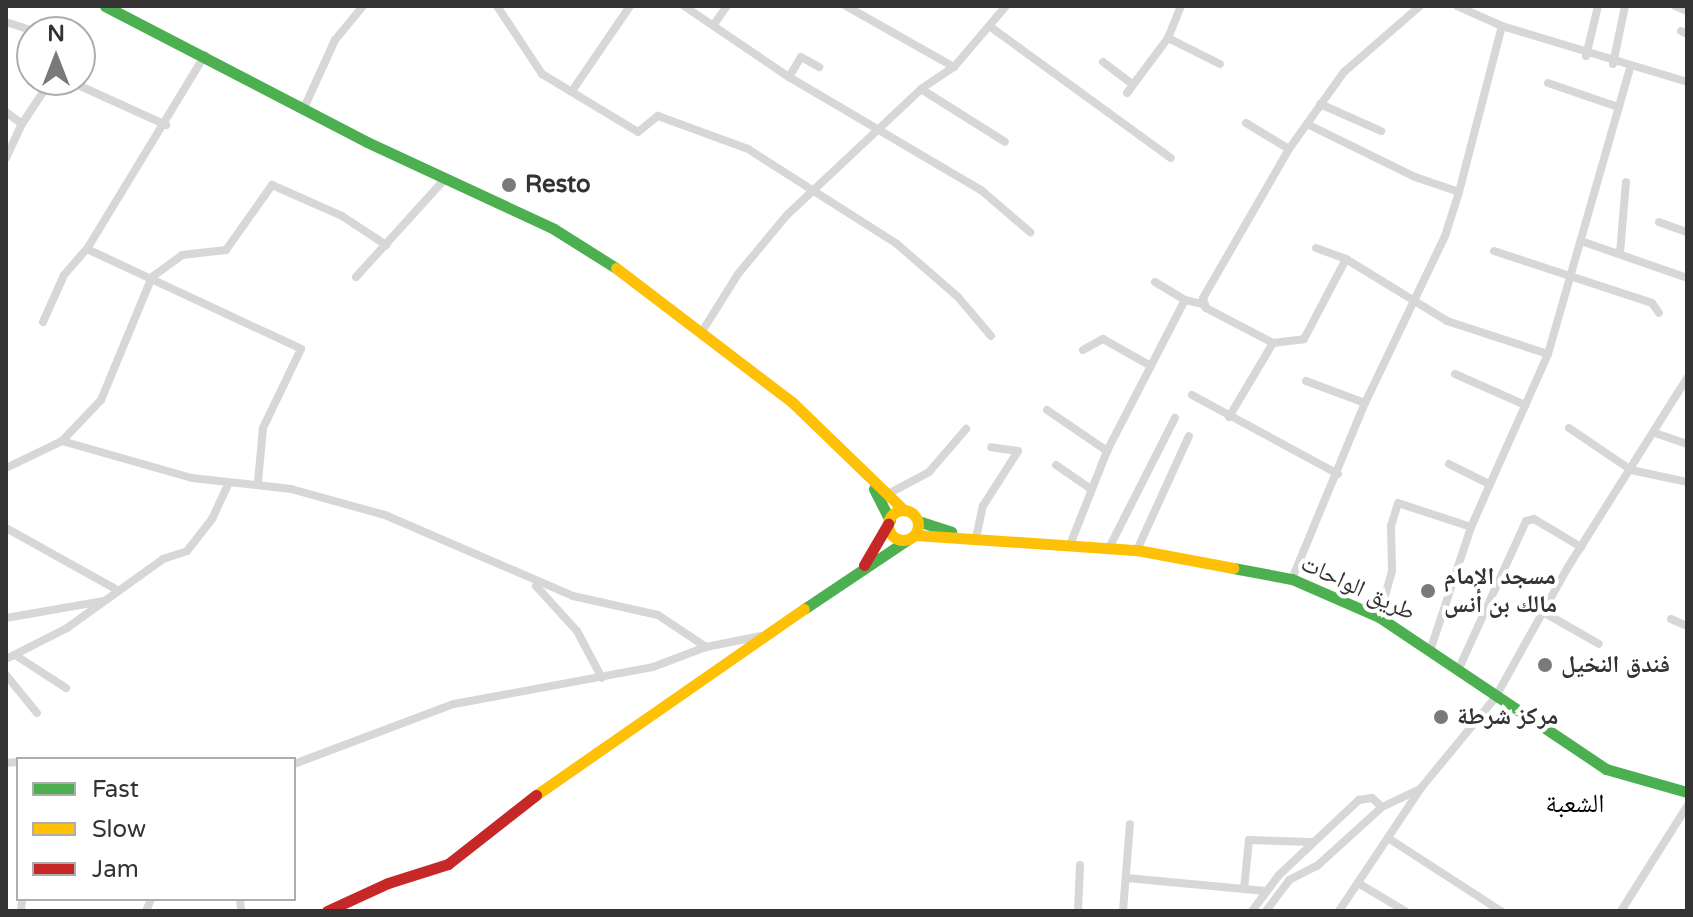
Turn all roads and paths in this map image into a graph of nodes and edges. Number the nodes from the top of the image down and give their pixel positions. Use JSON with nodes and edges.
{"nodes":[{"id":1,"x":105,"y":6,"type":"edge"},
{"id":2,"x":363,"y":6,"type":"edge"},
{"id":3,"x":497,"y":6,"type":"edge"},
{"id":4,"x":630,"y":6,"type":"edge"},
{"id":5,"x":684,"y":6,"type":"edge"},
{"id":6,"x":727,"y":6,"type":"edge"},
{"id":7,"x":846,"y":6,"type":"edge"},
{"id":8,"x":1006,"y":6,"type":"edge"},
{"id":9,"x":1181,"y":6,"type":"edge"},
{"id":10,"x":1420,"y":6,"type":"edge"},
{"id":11,"x":1598,"y":6,"type":"edge"},
{"id":12,"x":1625,"y":6,"type":"edge"},
{"id":13,"x":1675,"y":6,"type":"edge"},
{"id":14,"x":1461,"y":7,"type":"edge"},
{"id":15,"x":1687,"y":11,"type":"edge"},
{"id":16,"x":715,"y":23,"type":"junction"},
{"id":17,"x":1502,"y":26,"type":"junction"},
{"id":18,"x":992,"y":28,"type":"junction"},
{"id":19,"x":1168,"y":38,"type":"junction"},
{"id":20,"x":206,"y":54,"type":"junction"},
{"id":21,"x":1586,"y":56,"type":"junction"},
{"id":22,"x":1103,"y":62,"type":"dead end"},
{"id":23,"x":1220,"y":64,"type":"dead end"},
{"id":24,"x":1613,"y":64,"type":"junction"},
{"id":25,"x":819,"y":67,"type":"dead end"},
{"id":26,"x":954,"y":67,"type":"junction"},
{"id":27,"x":1630,"y":68,"type":"junction"},
{"id":28,"x":789,"y":77,"type":"junction"},
{"id":29,"x":1687,"y":82,"type":"edge"},
{"id":30,"x":1548,"y":83,"type":"dead end"},
{"id":31,"x":921,"y":89,"type":"junction"},
{"id":32,"x":572,"y":91,"type":"junction"},
{"id":33,"x":96,"y":93,"type":"edge"},
{"id":34,"x":40,"y":96,"type":"edge"},
{"id":35,"x":1320,"y":104,"type":"junction"},
{"id":36,"x":1618,"y":107,"type":"junction"},
{"id":37,"x":304,"y":108,"type":"junction"},
{"id":38,"x":6,"y":112,"type":"edge"},
{"id":39,"x":1246,"y":123,"type":"dead end"},
{"id":40,"x":22,"y":124,"type":"junction"},
{"id":41,"x":1307,"y":124,"type":"junction"},
{"id":42,"x":166,"y":125,"type":"junction"},
{"id":43,"x":879,"y":129,"type":"junction"},
{"id":44,"x":1381,"y":131,"type":"dead end"},
{"id":45,"x":1005,"y":142,"type":"dead end"},
{"id":46,"x":1289,"y":149,"type":"junction"},
{"id":47,"x":6,"y":158,"type":"edge"},
{"id":48,"x":1171,"y":158,"type":"dead end"},
{"id":49,"x":445,"y":179,"type":"junction"},
{"id":50,"x":1626,"y":182,"type":"dead end"},
{"id":51,"x":815,"y":188,"type":"junction"},
{"id":52,"x":1459,"y":192,"type":"junction"},
{"id":53,"x":1659,"y":222,"type":"dead end"},
{"id":54,"x":1030,"y":232,"type":"dead end"},
{"id":55,"x":1687,"y":232,"type":"edge"},
{"id":56,"x":1581,"y":241,"type":"junction"},
{"id":57,"x":386,"y":245,"type":"junction"},
{"id":58,"x":1316,"y":248,"type":"dead end"},
{"id":59,"x":87,"y":249,"type":"junction"},
{"id":60,"x":1494,"y":251,"type":"dead end"},
{"id":61,"x":1620,"y":253,"type":"junction"},
{"id":62,"x":1346,"y":259,"type":"junction"},
{"id":63,"x":1569,"y":272,"type":"junction"},
{"id":64,"x":152,"y":277,"type":"junction"},
{"id":65,"x":356,"y":277,"type":"dead end"},
{"id":66,"x":1687,"y":278,"type":"edge"},
{"id":67,"x":1155,"y":282,"type":"dead end"},
{"id":68,"x":1185,"y":300,"type":"junction"},
{"id":69,"x":1203,"y":304,"type":"junction"},
{"id":70,"x":1415,"y":304,"type":"junction"},
{"id":71,"x":1659,"y":313,"type":"dead end"},
{"id":72,"x":43,"y":322,"type":"dead end"},
{"id":73,"x":703,"y":330,"type":"junction"},
{"id":74,"x":991,"y":336,"type":"dead end"},
{"id":75,"x":1273,"y":343,"type":"junction"},
{"id":76,"x":1083,"y":350,"type":"dead end"},
{"id":77,"x":1548,"y":354,"type":"junction"},
{"id":78,"x":1149,"y":365,"type":"junction"},
{"id":79,"x":1455,"y":374,"type":"dead end"},
{"id":80,"x":1687,"y":378,"type":"edge"},
{"id":81,"x":1306,"y":381,"type":"dead end"},
{"id":82,"x":1192,"y":395,"type":"dead end"},
{"id":83,"x":1365,"y":403,"type":"junction"},
{"id":84,"x":1525,"y":405,"type":"junction"},
{"id":85,"x":1047,"y":410,"type":"dead end"},
{"id":86,"x":1229,"y":417,"type":"junction"},
{"id":87,"x":1175,"y":418,"type":"dead end"},
{"id":88,"x":1569,"y":428,"type":"dead end"},
{"id":89,"x":966,"y":429,"type":"dead end"},
{"id":90,"x":1655,"y":433,"type":"junction"},
{"id":91,"x":1189,"y":436,"type":"dead end"},
{"id":92,"x":62,"y":441,"type":"junction"},
{"id":93,"x":1687,"y":444,"type":"edge"},
{"id":94,"x":991,"y":447,"type":"dead end"},
{"id":95,"x":1107,"y":451,"type":"junction"},
{"id":96,"x":1449,"y":464,"type":"dead end"},
{"id":97,"x":1056,"y":465,"type":"dead end"},
{"id":98,"x":6,"y":468,"type":"edge"},
{"id":99,"x":1631,"y":470,"type":"junction"},
{"id":100,"x":1338,"y":474,"type":"junction"},
{"id":101,"x":868,"y":480,"type":"junction"},
{"id":102,"x":258,"y":482,"type":"junction"},
{"id":103,"x":1687,"y":482,"type":"edge"},
{"id":104,"x":229,"y":483,"type":"junction"},
{"id":105,"x":1489,"y":484,"type":"junction"},
{"id":106,"x":1091,"y":489,"type":"junction"},
{"id":107,"x":885,"y":495,"type":"junction"},
{"id":108,"x":904,"y":510,"type":"junction"},
{"id":109,"x":918,"y":521,"type":"junction"},
{"id":110,"x":889,"y":522,"type":"junction"},
{"id":111,"x":1471,"y":527,"type":"junction"},
{"id":112,"x":6,"y":528,"type":"edge"},
{"id":113,"x":911,"y":537,"type":"junction"},
{"id":114,"x":972,"y":538,"type":"junction"},
{"id":115,"x":1070,"y":545,"type":"junction"},
{"id":116,"x":1581,"y":547,"type":"junction"},
{"id":117,"x":1109,"y":548,"type":"junction"},
{"id":118,"x":1137,"y":550,"type":"junction"},
{"id":119,"x":862,"y":569,"type":"junction"},
{"id":120,"x":1292,"y":579,"type":"junction"},
{"id":121,"x":532,"y":582,"type":"junction"},
{"id":122,"x":119,"y":591,"type":"junction"},
{"id":123,"x":106,"y":600,"type":"junction"},
{"id":124,"x":1543,"y":612,"type":"junction"},
{"id":125,"x":1379,"y":617,"type":"junction"},
{"id":126,"x":6,"y":618,"type":"edge"},
{"id":127,"x":1671,"y":619,"type":"dead end"},
{"id":128,"x":1687,"y":626,"type":"edge"},
{"id":129,"x":761,"y":636,"type":"junction"},
{"id":130,"x":1599,"y":644,"type":"dead end"},
{"id":131,"x":706,"y":647,"type":"junction"},
{"id":132,"x":1431,"y":648,"type":"junction"},
{"id":133,"x":10,"y":657,"type":"edge"},
{"id":134,"x":1460,"y":666,"type":"junction"},
{"id":135,"x":6,"y":675,"type":"edge"},
{"id":136,"x":602,"y":678,"type":"junction"},
{"id":137,"x":66,"y":688,"type":"dead end"},
{"id":138,"x":1495,"y":698,"type":"junction"},
{"id":139,"x":37,"y":713,"type":"dead end"},
{"id":140,"x":296,"y":763,"type":"edge"},
{"id":141,"x":1421,"y":788,"type":"junction"},
{"id":142,"x":1687,"y":792,"type":"edge"},
{"id":143,"x":1687,"y":806,"type":"edge"},
{"id":144,"x":1382,"y":807,"type":"junction"},
{"id":145,"x":1130,"y":824,"type":"dead end"},
{"id":146,"x":1388,"y":838,"type":"junction"},
{"id":147,"x":1313,"y":842,"type":"junction"},
{"id":148,"x":1080,"y":865,"type":"dead end"},
{"id":149,"x":1127,"y":878,"type":"junction"},
{"id":150,"x":1358,"y":883,"type":"junction"},
{"id":151,"x":1244,"y":889,"type":"junction"},
{"id":152,"x":1265,"y":891,"type":"junction"},
{"id":153,"x":1393,"y":908,"type":"edge"},
{"id":154,"x":327,"y":911,"type":"edge"},
{"id":155,"x":1078,"y":911,"type":"edge"},
{"id":156,"x":1123,"y":911,"type":"edge"},
{"id":157,"x":1252,"y":911,"type":"edge"},
{"id":158,"x":1266,"y":911,"type":"edge"},
{"id":159,"x":1339,"y":911,"type":"edge"},
{"id":160,"x":1405,"y":911,"type":"edge"},
{"id":161,"x":1501,"y":911,"type":"edge"},
{"id":162,"x":1621,"y":911,"type":"edge"}],
"edges":[{"from":1,"to":20,"type":"main road"},
{"from":2,"to":37,"type":"street"},
{"from":3,"to":32,"type":"street"},
{"from":4,"to":32,"type":"street"},
{"from":5,"to":16,"type":"street"},
{"from":6,"to":16,"type":"street"},
{"from":7,"to":26,"type":"street"},
{"from":8,"to":18,"type":"street"},
{"from":9,"to":19,"type":"street"},
{"from":10,"to":35,"type":"street"},
{"from":11,"to":21,"type":"street"},
{"from":12,"to":24,"type":"street"},
{"from":13,"to":15,"type":"street"},
{"from":14,"to":17,"type":"street"},
{"from":16,"to":28,"type":"street"},
{"from":17,"to":21,"type":"street"},
{"from":17,"to":52,"type":"street"},
{"from":18,"to":26,"type":"street"},
{"from":18,"to":48,"type":"street"},
{"from":19,"to":22,"type":"street"},
{"from":19,"to":23,"type":"street"},
{"from":20,"to":37,"type":"main road"},
{"from":20,"to":42,"type":"street"},
{"from":21,"to":24,"type":"street"},
{"from":24,"to":27,"type":"street"},
{"from":25,"to":28,"type":"street"},
{"from":26,"to":31,"type":"street"},
{"from":27,"to":29,"type":"street"},
{"from":27,"to":36,"type":"street"},
{"from":28,"to":43,"type":"street"},
{"from":30,"to":36,"type":"street"},
{"from":31,"to":43,"type":"street"},
{"from":31,"to":45,"type":"street"},
{"from":32,"to":51,"type":"street"},
{"from":33,"to":42,"type":"street"},
{"from":34,"to":40,"type":"street"},
{"from":35,"to":41,"type":"street"},
{"from":35,"to":44,"type":"street"},
{"from":36,"to":56,"type":"street"},
{"from":37,"to":49,"type":"main road"},
{"from":38,"to":40,"type":"street"},
{"from":39,"to":46,"type":"street"},
{"from":40,"to":47,"type":"street"},
{"from":41,"to":46,"type":"street"},
{"from":41,"to":52,"type":"street"},
{"from":42,"to":59,"type":"street"},
{"from":43,"to":51,"type":"street"},
{"from":43,"to":54,"type":"street"},
{"from":46,"to":69,"type":"street"},
{"from":49,"to":57,"type":"street"},
{"from":49,"to":73,"type":"main road"},
{"from":50,"to":61,"type":"street"},
{"from":51,"to":73,"type":"street"},
{"from":51,"to":74,"type":"street"},
{"from":52,"to":70,"type":"street"},
{"from":53,"to":55,"type":"street"},
{"from":56,"to":61,"type":"street"},
{"from":56,"to":63,"type":"street"},
{"from":57,"to":64,"type":"street"},
{"from":57,"to":65,"type":"street"},
{"from":58,"to":62,"type":"street"},
{"from":59,"to":64,"type":"street"},
{"from":59,"to":72,"type":"street"},
{"from":60,"to":63,"type":"street"},
{"from":61,"to":66,"type":"street"},
{"from":62,"to":70,"type":"street"},
{"from":62,"to":75,"type":"street"},
{"from":63,"to":71,"type":"street"},
{"from":63,"to":77,"type":"street"},
{"from":64,"to":92,"type":"street"},
{"from":64,"to":102,"type":"street"},
{"from":67,"to":68,"type":"street"},
{"from":68,"to":69,"type":"street"},
{"from":68,"to":78,"type":"street"},
{"from":69,"to":75,"type":"street"},
{"from":70,"to":77,"type":"street"},
{"from":70,"to":83,"type":"street"},
{"from":73,"to":101,"type":"main road"},
{"from":75,"to":86,"type":"street"},
{"from":76,"to":78,"type":"street"},
{"from":77,"to":84,"type":"street"},
{"from":78,"to":95,"type":"street"},
{"from":79,"to":84,"type":"street"},
{"from":80,"to":90,"type":"street"},
{"from":81,"to":83,"type":"street"},
{"from":82,"to":86,"type":"street"},
{"from":83,"to":100,"type":"street"},
{"from":84,"to":105,"type":"street"},
{"from":85,"to":95,"type":"street"},
{"from":86,"to":100,"type":"street"},
{"from":87,"to":117,"type":"street"},
{"from":88,"to":99,"type":"street"},
{"from":89,"to":107,"type":"street"},
{"from":90,"to":93,"type":"street"},
{"from":90,"to":99,"type":"street"},
{"from":91,"to":118,"type":"street"},
{"from":92,"to":98,"type":"street"},
{"from":92,"to":104,"type":"street"},
{"from":94,"to":114,"type":"street"},
{"from":95,"to":106,"type":"street"},
{"from":96,"to":105,"type":"street"},
{"from":97,"to":106,"type":"street"},
{"from":99,"to":103,"type":"street"},
{"from":99,"to":116,"type":"street"},
{"from":100,"to":120,"type":"street"},
{"from":101,"to":107,"type":"main road"},
{"from":101,"to":110,"type":"main road"},
{"from":102,"to":104,"type":"street"},
{"from":102,"to":121,"type":"street"},
{"from":104,"to":122,"type":"street"},
{"from":105,"to":111,"type":"street"},
{"from":106,"to":115,"type":"street"},
{"from":107,"to":108,"type":"main road"},
{"from":108,"to":109,"type":"main road"},
{"from":108,"to":110,"type":"main road"},
{"from":109,"to":113,"type":"main road"},
{"from":109,"to":114,"type":"main road"},
{"from":110,"to":113,"type":"main road"},
{"from":110,"to":119,"type":"main road"},
{"from":111,"to":125,"type":"street"},
{"from":111,"to":132,"type":"street"},
{"from":112,"to":122,"type":"street"},
{"from":113,"to":114,"type":"main road"},
{"from":113,"to":119,"type":"main road"},
{"from":114,"to":115,"type":"main road","name":"طريق الواحات"},
{"from":115,"to":117,"type":"main road","name":"طريق الواحات"},
{"from":116,"to":124,"type":"street"},
{"from":116,"to":134,"type":"street"},
{"from":117,"to":118,"type":"main road","name":"طريق الواحات"},
{"from":118,"to":120,"type":"main road","name":"طريق الواحات"},
{"from":119,"to":129,"type":"main road"},
{"from":120,"to":125,"type":"main road","name":"طريق الواحات"},
{"from":121,"to":131,"type":"street"},
{"from":121,"to":136,"type":"street"},
{"from":122,"to":123,"type":"street"},
{"from":123,"to":126,"type":"street"},
{"from":123,"to":133,"type":"street"},
{"from":124,"to":130,"type":"street"},
{"from":124,"to":138,"type":"street"},
{"from":125,"to":132,"type":"main road","name":"طريق الواحات"},
{"from":127,"to":128,"type":"street"},
{"from":129,"to":131,"type":"street"},
{"from":129,"to":154,"type":"main road"},
{"from":131,"to":136,"type":"street"},
{"from":132,"to":134,"type":"main road","name":"طريق الواحات"},
{"from":133,"to":137,"type":"street"},
{"from":134,"to":138,"type":"main road","name":"طريق الواحات"},
{"from":135,"to":139,"type":"street"},
{"from":136,"to":140,"type":"street"},
{"from":138,"to":141,"type":"street"},
{"from":138,"to":142,"type":"main road","name":"طريق الواحات"},
{"from":141,"to":144,"type":"street"},
{"from":141,"to":146,"type":"street"},
{"from":143,"to":162,"type":"street"},
{"from":144,"to":147,"type":"street"},
{"from":144,"to":158,"type":"street"},
{"from":145,"to":149,"type":"street"},
{"from":146,"to":150,"type":"street"},
{"from":146,"to":161,"type":"street"},
{"from":147,"to":151,"type":"street"},
{"from":147,"to":152,"type":"street"},
{"from":148,"to":155,"type":"street"},
{"from":149,"to":151,"type":"street"},
{"from":149,"to":156,"type":"street"},
{"from":150,"to":153,"type":"street"},
{"from":150,"to":159,"type":"street"},
{"from":151,"to":152,"type":"street"},
{"from":152,"to":157,"type":"street"},
{"from":153,"to":160,"type":"street"}]}
